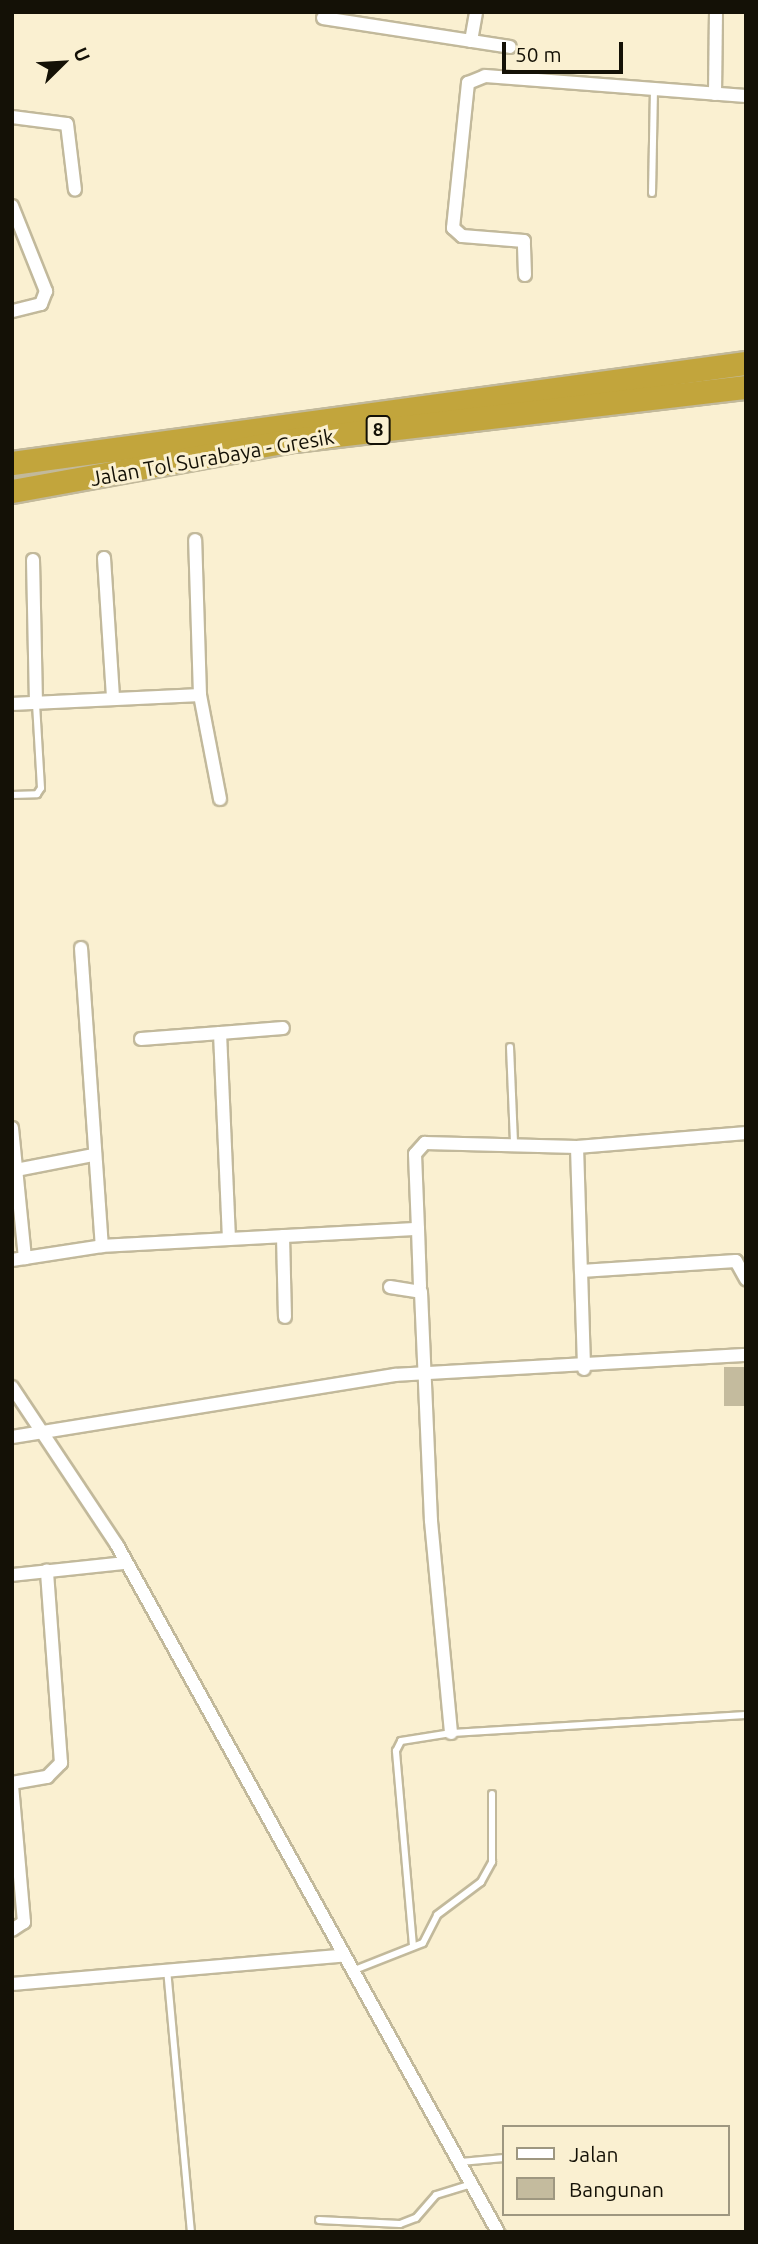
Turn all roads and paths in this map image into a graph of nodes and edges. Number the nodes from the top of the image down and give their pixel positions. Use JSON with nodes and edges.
{"nodes":[{"id":1,"x":392,"y":12,"type":"edge"},
{"id":2,"x":476,"y":12,"type":"edge"},
{"id":3,"x":716,"y":12,"type":"edge"},
{"id":4,"x":323,"y":18,"type":"dead end"},
{"id":5,"x":391,"y":28,"type":"junction"},
{"id":6,"x":471,"y":41,"type":"junction"},
{"id":7,"x":510,"y":47,"type":"dead end"},
{"id":8,"x":654,"y":89,"type":"junction"},
{"id":9,"x":715,"y":93,"type":"junction"},
{"id":10,"x":746,"y":96,"type":"edge"},
{"id":11,"x":12,"y":117,"type":"edge"},
{"id":12,"x":75,"y":190,"type":"dead end"},
{"id":13,"x":652,"y":193,"type":"dead end"},
{"id":14,"x":12,"y":206,"type":"edge"},
{"id":15,"x":525,"y":275,"type":"dead end"},
{"id":16,"x":12,"y":311,"type":"edge"},
{"id":17,"x":746,"y":363,"type":"edge"},
{"id":18,"x":746,"y":387,"type":"edge"},
{"id":19,"x":12,"y":463,"type":"edge"},
{"id":20,"x":12,"y":491,"type":"edge"},
{"id":21,"x":195,"y":540,"type":"dead end"},
{"id":22,"x":104,"y":558,"type":"dead end"},
{"id":23,"x":33,"y":561,"type":"dead end"},
{"id":24,"x":200,"y":695,"type":"junction"},
{"id":25,"x":113,"y":699,"type":"junction"},
{"id":26,"x":36,"y":703,"type":"junction"},
{"id":27,"x":12,"y":704,"type":"edge"},
{"id":28,"x":12,"y":795,"type":"edge"},
{"id":29,"x":220,"y":799,"type":"dead end"},
{"id":30,"x":81,"y":948,"type":"dead end"},
{"id":31,"x":283,"y":1028,"type":"dead end"},
{"id":32,"x":220,"y":1033,"type":"junction"},
{"id":33,"x":141,"y":1039,"type":"dead end"},
{"id":34,"x":510,"y":1046,"type":"dead end"},
{"id":35,"x":12,"y":1128,"type":"edge"},
{"id":36,"x":746,"y":1132,"type":"edge"},
{"id":37,"x":514,"y":1144,"type":"junction"},
{"id":38,"x":577,"y":1147,"type":"junction"},
{"id":39,"x":93,"y":1155,"type":"junction"},
{"id":40,"x":16,"y":1170,"type":"junction"},
{"id":41,"x":418,"y":1229,"type":"junction"},
{"id":42,"x":283,"y":1236,"type":"junction"},
{"id":43,"x":229,"y":1239,"type":"junction"},
{"id":44,"x":102,"y":1246,"type":"junction"},
{"id":45,"x":19,"y":1259,"type":"edge"},
{"id":46,"x":581,"y":1271,"type":"junction"},
{"id":47,"x":746,"y":1279,"type":"edge"},
{"id":48,"x":390,"y":1287,"type":"dead end"},
{"id":49,"x":420,"y":1287,"type":"junction"},
{"id":50,"x":285,"y":1317,"type":"dead end"},
{"id":51,"x":746,"y":1355,"type":"edge"},
{"id":52,"x":584,"y":1369,"type":"junction"},
{"id":53,"x":427,"y":1375,"type":"junction"},
{"id":54,"x":12,"y":1387,"type":"edge"},
{"id":55,"x":43,"y":1429,"type":"junction"},
{"id":56,"x":12,"y":1437,"type":"edge"},
{"id":57,"x":124,"y":1563,"type":"junction"},
{"id":58,"x":47,"y":1571,"type":"junction"},
{"id":59,"x":12,"y":1574,"type":"edge"},
{"id":60,"x":746,"y":1715,"type":"edge"},
{"id":61,"x":451,"y":1733,"type":"junction"},
{"id":62,"x":12,"y":1784,"type":"edge"},
{"id":63,"x":492,"y":1794,"type":"dead end"},
{"id":64,"x":12,"y":1930,"type":"edge"},
{"id":65,"x":413,"y":1946,"type":"junction"},
{"id":66,"x":341,"y":1956,"type":"junction"},
{"id":67,"x":167,"y":1968,"type":"junction"},
{"id":68,"x":350,"y":1972,"type":"junction"},
{"id":69,"x":12,"y":1984,"type":"edge"},
{"id":70,"x":503,"y":2158,"type":"edge"},
{"id":71,"x":459,"y":2162,"type":"junction"},
{"id":72,"x":471,"y":2184,"type":"junction"},
{"id":73,"x":319,"y":2220,"type":"dead end"},
{"id":74,"x":191,"y":2232,"type":"edge"},
{"id":75,"x":498,"y":2232,"type":"edge"}],
"edges":[{"from":1,"to":5,"type":"street"},
{"from":2,"to":6,"type":"street"},
{"from":3,"to":9,"type":"street"},
{"from":4,"to":5,"type":"street"},
{"from":5,"to":6,"type":"street"},
{"from":6,"to":7,"type":"street"},
{"from":8,"to":9,"type":"street"},
{"from":8,"to":13,"type":"lane"},
{"from":8,"to":15,"type":"street"},
{"from":9,"to":10,"type":"street"},
{"from":11,"to":12,"type":"street"},
{"from":14,"to":16,"type":"street"},
{"from":17,"to":19,"type":"highway","name":"Jalan Tol Surabaya - Gresik","number":"8"},
{"from":18,"to":20,"type":"highway","name":"Jalan Tol Surabaya - Gresik","number":"8"},
{"from":21,"to":24,"type":"street"},
{"from":22,"to":25,"type":"street"},
{"from":23,"to":26,"type":"street"},
{"from":24,"to":25,"type":"street"},
{"from":24,"to":29,"type":"street"},
{"from":25,"to":26,"type":"street"},
{"from":26,"to":27,"type":"street"},
{"from":26,"to":28,"type":"lane"},
{"from":30,"to":39,"type":"street"},
{"from":31,"to":32,"type":"street"},
{"from":32,"to":33,"type":"street"},
{"from":32,"to":43,"type":"street"},
{"from":34,"to":37,"type":"lane"},
{"from":35,"to":40,"type":"street"},
{"from":36,"to":38,"type":"street"},
{"from":37,"to":38,"type":"street"},
{"from":37,"to":41,"type":"street"},
{"from":38,"to":46,"type":"street"},
{"from":39,"to":40,"type":"street"},
{"from":39,"to":44,"type":"street"},
{"from":40,"to":45,"type":"street"},
{"from":41,"to":42,"type":"street"},
{"from":41,"to":49,"type":"street"},
{"from":42,"to":43,"type":"street"},
{"from":42,"to":50,"type":"street"},
{"from":43,"to":44,"type":"street"},
{"from":44,"to":45,"type":"street"},
{"from":46,"to":47,"type":"street"},
{"from":46,"to":52,"type":"street"},
{"from":48,"to":49,"type":"street"},
{"from":49,"to":53,"type":"street"},
{"from":51,"to":52,"type":"street"},
{"from":52,"to":53,"type":"street"},
{"from":53,"to":55,"type":"street"},
{"from":53,"to":61,"type":"street"},
{"from":54,"to":55,"type":"street"},
{"from":55,"to":56,"type":"street"},
{"from":55,"to":57,"type":"street"},
{"from":57,"to":58,"type":"street"},
{"from":57,"to":66,"type":"street"},
{"from":58,"to":59,"type":"street"},
{"from":58,"to":62,"type":"street"},
{"from":60,"to":61,"type":"lane"},
{"from":61,"to":65,"type":"lane"},
{"from":62,"to":64,"type":"street"},
{"from":63,"to":65,"type":"lane"},
{"from":65,"to":68,"type":"lane"},
{"from":66,"to":67,"type":"street"},
{"from":66,"to":68,"type":"street"},
{"from":67,"to":69,"type":"street"},
{"from":67,"to":74,"type":"lane"},
{"from":68,"to":71,"type":"street"},
{"from":70,"to":71,"type":"lane"},
{"from":71,"to":72,"type":"street"},
{"from":72,"to":73,"type":"lane"},
{"from":72,"to":75,"type":"street"}]}
